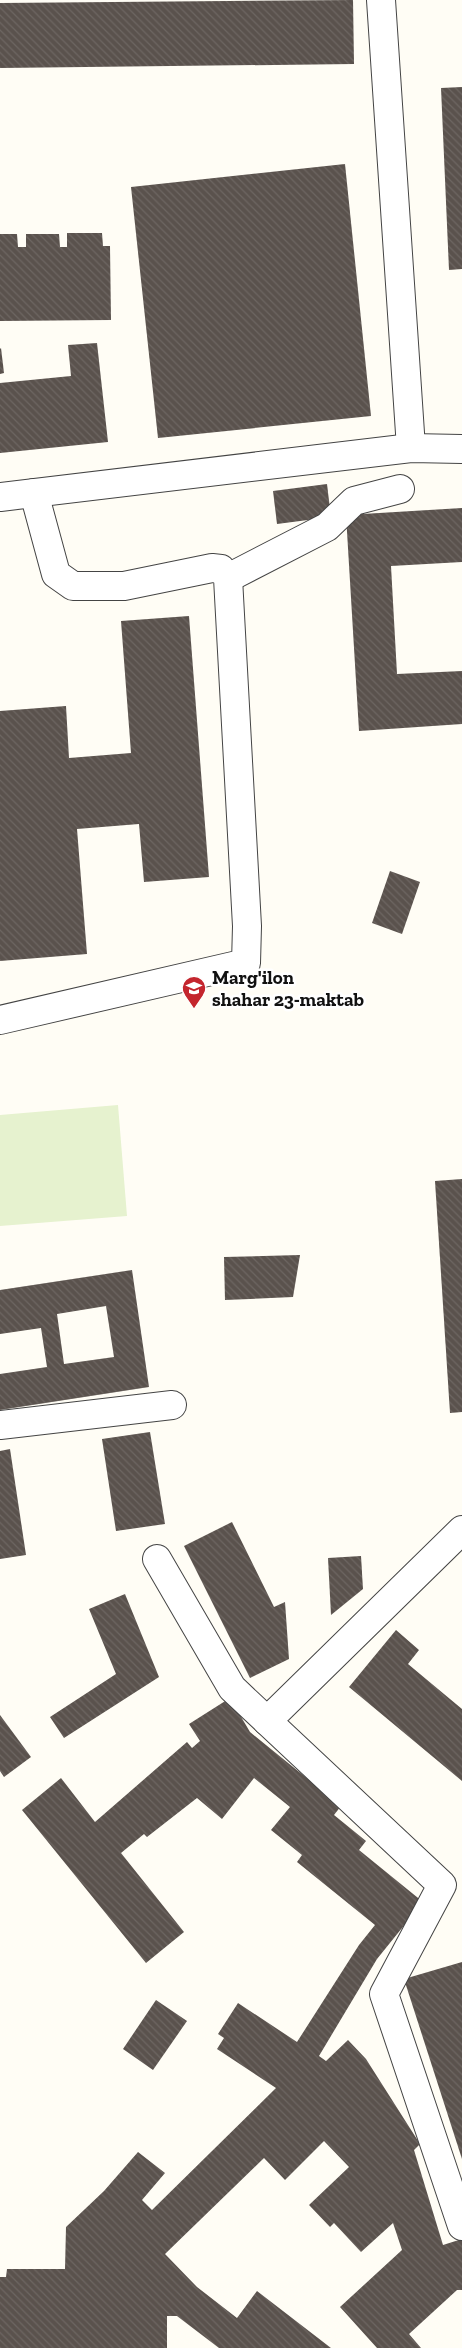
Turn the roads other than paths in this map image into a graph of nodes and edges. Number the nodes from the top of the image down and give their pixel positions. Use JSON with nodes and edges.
{"nodes":[{"id":1,"x":382,"y":0,"type":"edge"},
{"id":2,"x":411,"y":448,"type":"junction"},
{"id":3,"x":462,"y":449,"type":"edge"},
{"id":4,"x":400,"y":489,"type":"dead end"},
{"id":5,"x":34,"y":493,"type":"junction"},
{"id":6,"x":0,"y":497,"type":"edge"},
{"id":7,"x":228,"y":578,"type":"junction"},
{"id":8,"x":0,"y":1020,"type":"edge"},
{"id":9,"x":172,"y":1405,"type":"dead end"},
{"id":10,"x":0,"y":1426,"type":"edge"},
{"id":11,"x":462,"y":1530,"type":"edge"},
{"id":12,"x":157,"y":1559,"type":"dead end"},
{"id":13,"x":267,"y":1721,"type":"junction"},
{"id":14,"x":462,"y":2226,"type":"edge"}],
"edges":[{"from":1,"to":2,"type":"street"},
{"from":2,"to":3,"type":"street"},
{"from":2,"to":5,"type":"street"},
{"from":4,"to":7,"type":"street"},
{"from":5,"to":6,"type":"street"},
{"from":5,"to":7,"type":"street"},
{"from":7,"to":8,"type":"street"},
{"from":9,"to":10,"type":"street"},
{"from":11,"to":13,"type":"street"},
{"from":12,"to":13,"type":"street"},
{"from":13,"to":14,"type":"street"}]}
